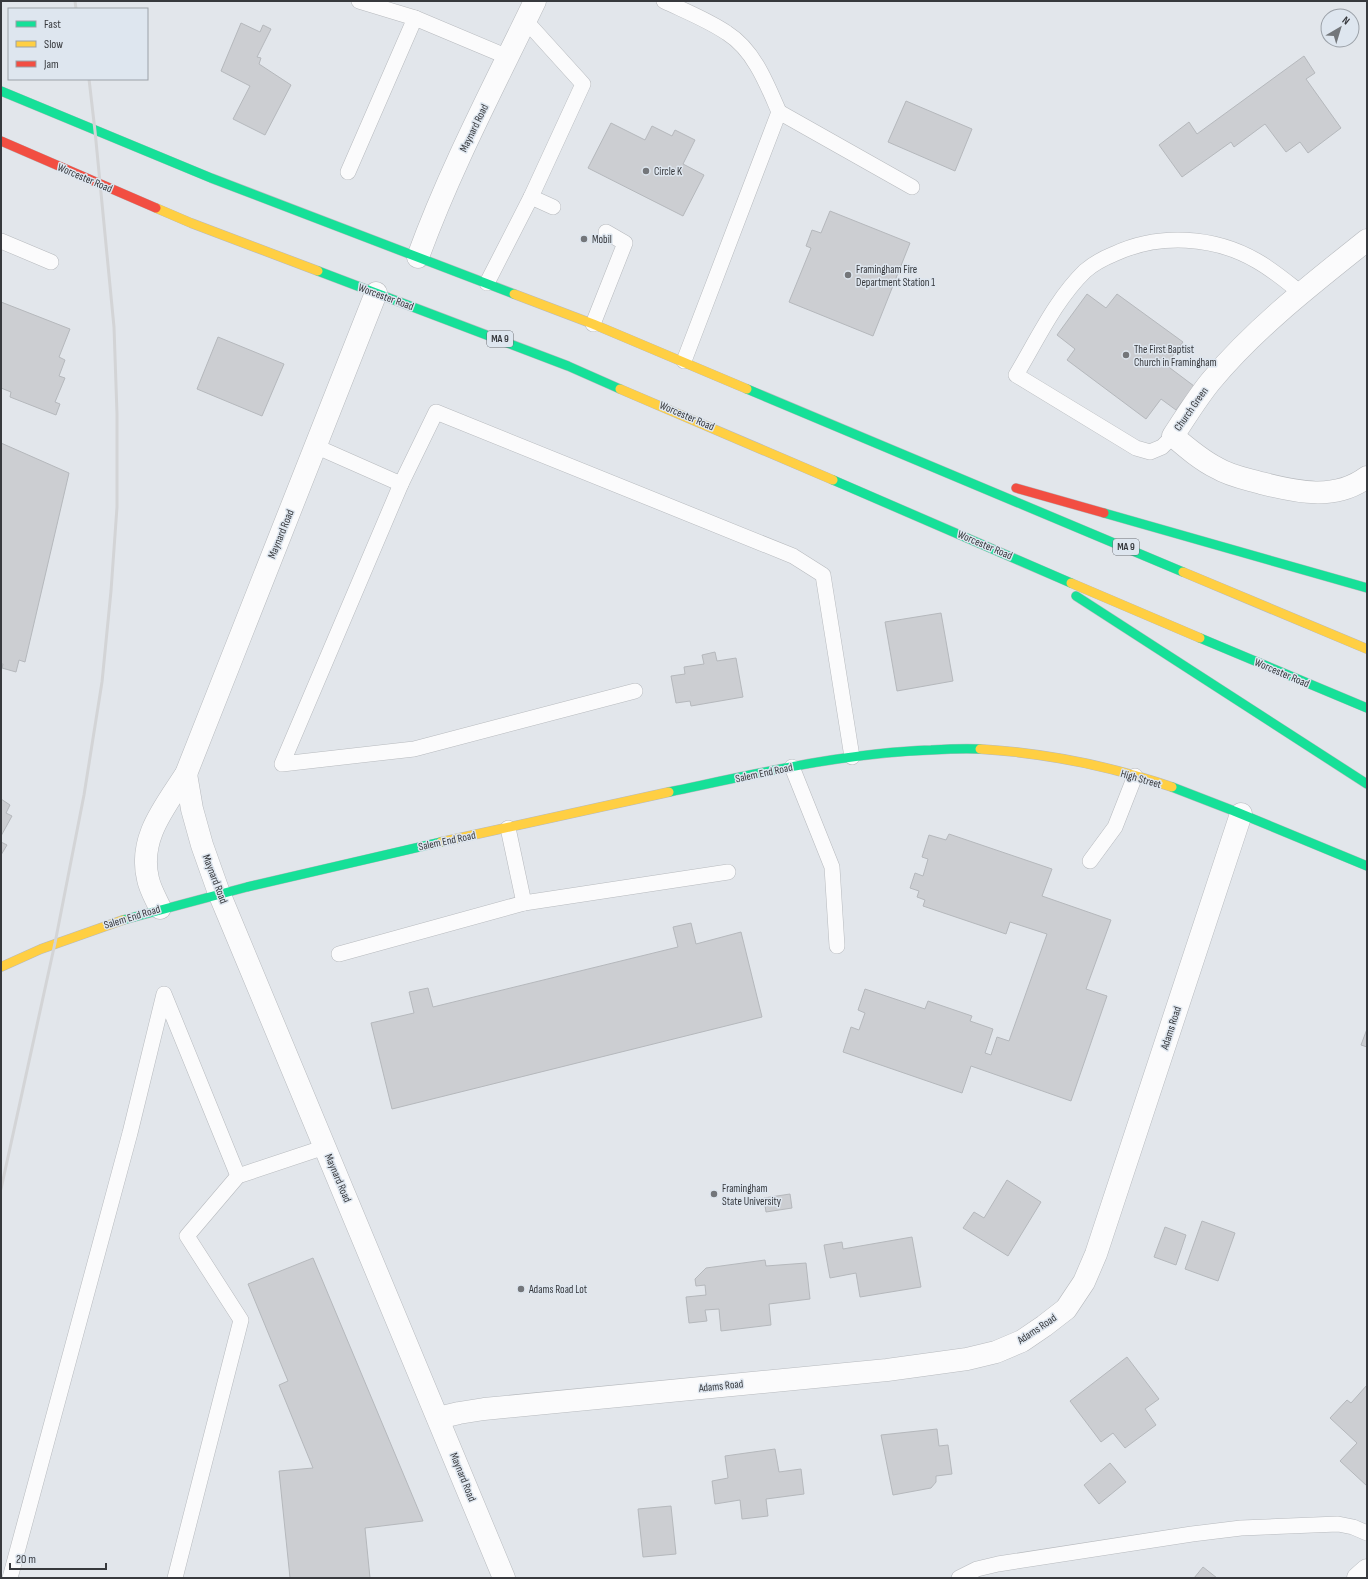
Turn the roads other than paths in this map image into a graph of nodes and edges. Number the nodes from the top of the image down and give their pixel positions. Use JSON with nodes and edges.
{"nodes":[{"id":1,"x":358,"y":1,"type":"edge"},
{"id":2,"x":536,"y":1,"type":"edge"},
{"id":3,"x":664,"y":1,"type":"edge"},
{"id":4,"x":415,"y":18,"type":"junction"},
{"id":5,"x":526,"y":21,"type":"junction"},
{"id":6,"x":508,"y":57,"type":"junction"},
{"id":7,"x":1,"y":91,"type":"edge"},
{"id":8,"x":779,"y":112,"type":"junction"},
{"id":9,"x":1,"y":141,"type":"edge"},
{"id":10,"x":348,"y":172,"type":"dead end"},
{"id":11,"x":912,"y":187,"type":"dead end"},
{"id":12,"x":531,"y":197,"type":"junction"},
{"id":13,"x":553,"y":207,"type":"dead end"},
{"id":14,"x":606,"y":232,"type":"dead end"},
{"id":15,"x":1367,"y":240,"type":"edge"},
{"id":16,"x":1,"y":241,"type":"edge"},
{"id":17,"x":418,"y":257,"type":"junction"},
{"id":18,"x":51,"y":262,"type":"dead end"},
{"id":19,"x":487,"y":283,"type":"junction"},
{"id":20,"x":376,"y":293,"type":"junction"},
{"id":21,"x":1301,"y":293,"type":"junction"},
{"id":22,"x":593,"y":324,"type":"junction"},
{"id":23,"x":684,"y":361,"type":"junction"},
{"id":24,"x":1173,"y":436,"type":"junction"},
{"id":25,"x":315,"y":446,"type":"junction"},
{"id":26,"x":885,"y":446,"type":"junction"},
{"id":27,"x":979,"y":476,"type":"dead end"},
{"id":28,"x":1367,"y":477,"type":"edge"},
{"id":29,"x":401,"y":484,"type":"junction"},
{"id":30,"x":1007,"y":485,"type":"dead end"},
{"id":31,"x":994,"y":548,"type":"junction"},
{"id":32,"x":1367,"y":588,"type":"edge"},
{"id":33,"x":1367,"y":649,"type":"edge"},
{"id":34,"x":635,"y":691,"type":"dead end"},
{"id":35,"x":1367,"y":708,"type":"edge"},
{"id":36,"x":902,"y":751,"type":"joint"},
{"id":37,"x":852,"y":757,"type":"junction"},
{"id":38,"x":792,"y":767,"type":"junction"},
{"id":39,"x":186,"y":774,"type":"junction"},
{"id":40,"x":1135,"y":776,"type":"junction"},
{"id":41,"x":1367,"y":784,"type":"edge"},
{"id":42,"x":1241,"y":814,"type":"junction"},
{"id":43,"x":508,"y":828,"type":"junction"},
{"id":44,"x":1090,"y":861,"type":"dead end"},
{"id":45,"x":1367,"y":866,"type":"edge"},
{"id":46,"x":728,"y":872,"type":"dead end"},
{"id":47,"x":220,"y":893,"type":"junction"},
{"id":48,"x":524,"y":903,"type":"junction"},
{"id":49,"x":160,"y":908,"type":"junction"},
{"id":50,"x":837,"y":946,"type":"dead end"},
{"id":51,"x":339,"y":954,"type":"dead end"},
{"id":52,"x":1,"y":966,"type":"edge"},
{"id":53,"x":325,"y":1147,"type":"junction"},
{"id":54,"x":238,"y":1176,"type":"junction"},
{"id":55,"x":438,"y":1418,"type":"junction"},
{"id":56,"x":1367,"y":1533,"type":"edge"},
{"id":57,"x":1367,"y":1570,"type":"edge"},
{"id":58,"x":10,"y":1578,"type":"edge"},
{"id":59,"x":175,"y":1578,"type":"edge"},
{"id":60,"x":504,"y":1578,"type":"edge"},
{"id":61,"x":959,"y":1578,"type":"edge"},
{"id":62,"x":1358,"y":1578,"type":"edge"}],
"edges":[{"from":1,"to":4,"type":"lane"},
{"from":2,"to":5,"type":"street","name":"Maynard Road"},
{"from":3,"to":8,"type":"lane"},
{"from":4,"to":6,"type":"lane"},
{"from":4,"to":10,"type":"lane"},
{"from":5,"to":6,"type":"street","name":"Maynard Road"},
{"from":5,"to":12,"type":"lane"},
{"from":6,"to":17,"type":"street","name":"Maynard Road"},
{"from":7,"to":17,"type":"main road","number":"MA 9"},
{"from":8,"to":11,"type":"lane"},
{"from":8,"to":23,"type":"lane"},
{"from":9,"to":20,"type":"main road","name":"Worcester Road","number":"MA 9"},
{"from":12,"to":13,"type":"lane"},
{"from":12,"to":19,"type":"lane"},
{"from":14,"to":22,"type":"lane"},
{"from":15,"to":21,"type":"street","name":"Church Green"},
{"from":16,"to":18,"type":"lane"},
{"from":17,"to":19,"type":"main road","number":"MA 9"},
{"from":19,"to":22,"type":"main road","number":"MA 9"},
{"from":20,"to":25,"type":"street","name":"Maynard Road"},
{"from":20,"to":31,"type":"main road","name":"Worcester Road","number":"MA 9"},
{"from":21,"to":24,"type":"street","name":"Church Green"},
{"from":21,"to":24,"type":"lane"},
{"from":22,"to":23,"type":"main road","number":"MA 9"},
{"from":23,"to":26,"type":"main road","number":"MA 9"},
{"from":24,"to":28,"type":"street","name":"Church Green"},
{"from":25,"to":29,"type":"lane"},
{"from":25,"to":39,"type":"street","name":"Maynard Road"},
{"from":26,"to":27,"type":"main road"},
{"from":26,"to":33,"type":"main road","number":"MA 9"},
{"from":29,"to":34,"type":"lane"},
{"from":29,"to":37,"type":"lane"},
{"from":30,"to":32,"type":"main road"},
{"from":31,"to":35,"type":"main road","name":"Worcester Road","number":"MA 9"},
{"from":31,"to":41,"type":"main road"},
{"from":36,"to":37,"type":"main road","name":"Salem End Road"},
{"from":36,"to":40,"type":"main road","name":"High Street"},
{"from":37,"to":38,"type":"main road","name":"Salem End Road"},
{"from":38,"to":43,"type":"main road","name":"Salem End Road"},
{"from":38,"to":50,"type":"lane"},
{"from":39,"to":47,"type":"street","name":"Maynard Road"},
{"from":39,"to":49,"type":"street","name":"Maynard Road"},
{"from":40,"to":42,"type":"main road","name":"High Street"},
{"from":40,"to":44,"type":"lane"},
{"from":42,"to":45,"type":"main road","name":"High Street"},
{"from":42,"to":55,"type":"street","name":"Adams Road"},
{"from":43,"to":47,"type":"main road","name":"Salem End Road"},
{"from":43,"to":48,"type":"lane"},
{"from":46,"to":48,"type":"lane"},
{"from":47,"to":49,"type":"main road","name":"Salem End Road"},
{"from":47,"to":53,"type":"street","name":"Maynard Road"},
{"from":48,"to":51,"type":"lane"},
{"from":49,"to":52,"type":"main road","name":"Salem End Road"},
{"from":53,"to":54,"type":"lane"},
{"from":53,"to":55,"type":"street","name":"Maynard Road"},
{"from":54,"to":58,"type":"lane"},
{"from":54,"to":59,"type":"lane"},
{"from":55,"to":60,"type":"street","name":"Maynard Road"},
{"from":56,"to":61,"type":"lane"},
{"from":57,"to":62,"type":"street"}]}
